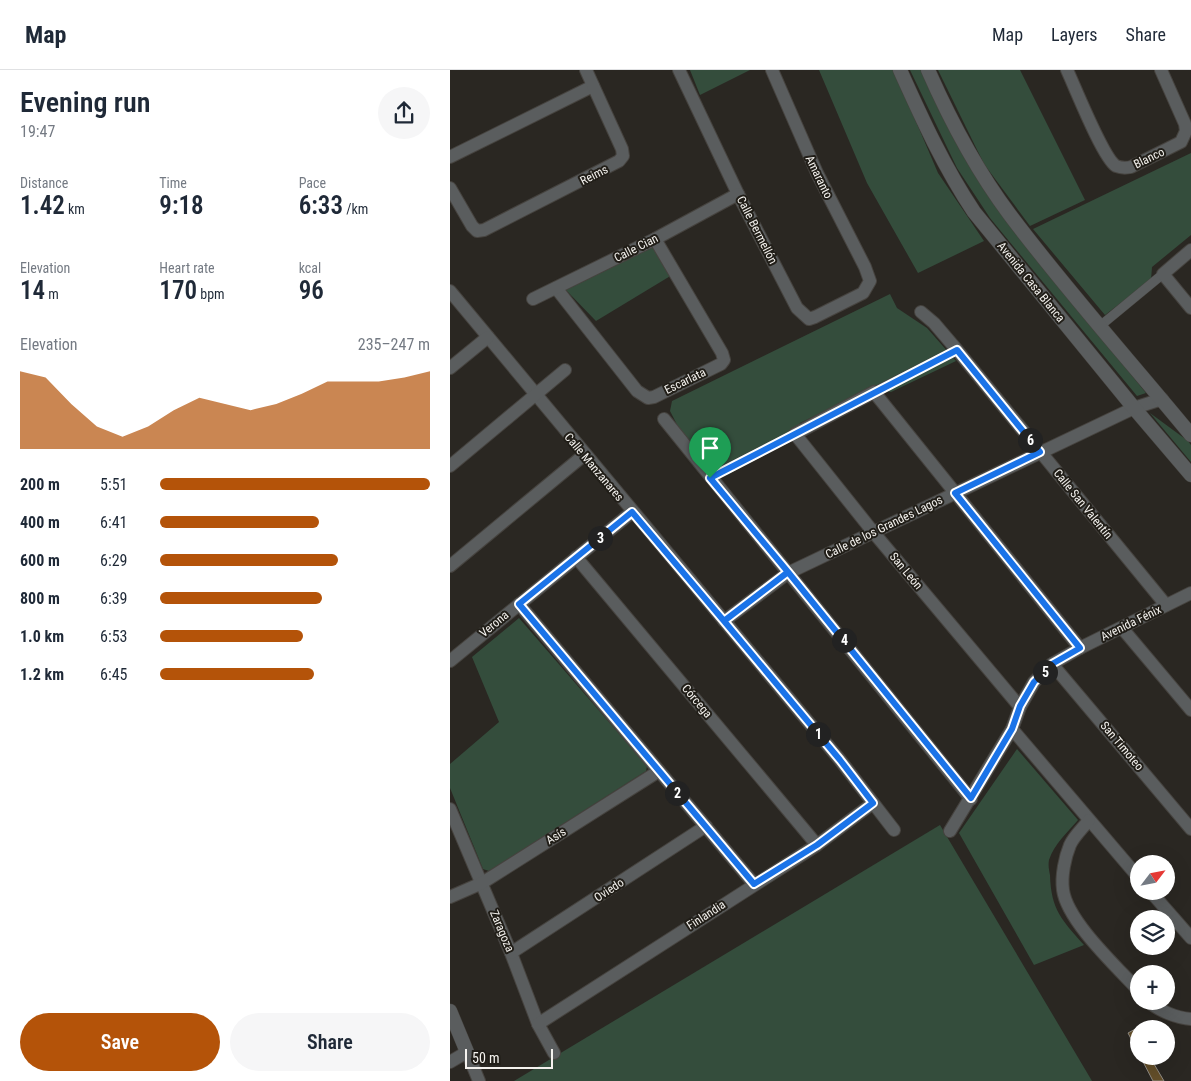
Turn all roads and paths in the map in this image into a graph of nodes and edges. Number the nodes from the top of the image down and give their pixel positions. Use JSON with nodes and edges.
{"nodes":[{"id":1,"x":586,"y":70,"type":"edge"},
{"id":2,"x":679,"y":70,"type":"edge"},
{"id":3,"x":772,"y":70,"type":"edge"},
{"id":4,"x":900,"y":70,"type":"edge"},
{"id":5,"x":928,"y":70,"type":"edge"},
{"id":6,"x":1066,"y":70,"type":"edge"},
{"id":7,"x":1161,"y":70,"type":"edge"},
{"id":8,"x":594,"y":86,"type":"junction"},
{"id":9,"x":450,"y":157,"type":"edge"},
{"id":10,"x":450,"y":188,"type":"edge"},
{"id":11,"x":738,"y":194,"type":"junction"},
{"id":12,"x":655,"y":239,"type":"junction"},
{"id":13,"x":1191,"y":250,"type":"edge"},
{"id":14,"x":1163,"y":274,"type":"junction"},
{"id":15,"x":870,"y":282,"type":"joint"},
{"id":16,"x":556,"y":288,"type":"junction"},
{"id":17,"x":450,"y":291,"type":"edge"},
{"id":18,"x":533,"y":299,"type":"dead end"},
{"id":19,"x":1191,"y":308,"type":"edge"},
{"id":20,"x":922,"y":312,"type":"dead end"},
{"id":21,"x":1100,"y":326,"type":"junction"},
{"id":22,"x":488,"y":337,"type":"junction"},
{"id":23,"x":957,"y":350,"type":"junction"},
{"id":24,"x":450,"y":368,"type":"edge"},
{"id":25,"x":565,"y":370,"type":"dead end"},
{"id":26,"x":874,"y":392,"type":"junction"},
{"id":27,"x":535,"y":394,"type":"junction"},
{"id":28,"x":1162,"y":399,"type":"junction"},
{"id":29,"x":1134,"y":408,"type":"junction"},
{"id":30,"x":664,"y":419,"type":"dead end"},
{"id":31,"x":796,"y":434,"type":"junction"},
{"id":32,"x":1191,"y":435,"type":"edge"},
{"id":33,"x":1040,"y":452,"type":"junction"},
{"id":34,"x":584,"y":454,"type":"junction"},
{"id":35,"x":450,"y":466,"type":"edge"},
{"id":36,"x":1191,"y":475,"type":"edge"},
{"id":37,"x":710,"y":478,"type":"junction"},
{"id":38,"x":955,"y":493,"type":"junction"},
{"id":39,"x":632,"y":512,"type":"junction"},
{"id":40,"x":874,"y":533,"type":"junction"},
{"id":41,"x":576,"y":557,"type":"junction"},
{"id":42,"x":450,"y":566,"type":"edge"},
{"id":43,"x":788,"y":572,"type":"junction"},
{"id":44,"x":1191,"y":594,"type":"edge"},
{"id":45,"x":519,"y":604,"type":"junction"},
{"id":46,"x":1166,"y":605,"type":"junction"},
{"id":47,"x":724,"y":621,"type":"junction"},
{"id":48,"x":1122,"y":628,"type":"junction"},
{"id":49,"x":1080,"y":648,"type":"junction"},
{"id":50,"x":450,"y":661,"type":"edge"},
{"id":51,"x":1052,"y":664,"type":"junction"},
{"id":52,"x":1020,"y":706,"type":"junction"},
{"id":53,"x":1191,"y":710,"type":"edge"},
{"id":54,"x":1012,"y":729,"type":"junction"},
{"id":55,"x":660,"y":771,"type":"junction"},
{"id":56,"x":971,"y":798,"type":"junction"},
{"id":57,"x":873,"y":803,"type":"junction"},
{"id":58,"x":450,"y":809,"type":"edge"},
{"id":59,"x":1089,"y":820,"type":"junction"},
{"id":60,"x":706,"y":826,"type":"junction"},
{"id":61,"x":1191,"y":829,"type":"edge"},
{"id":62,"x":894,"y":830,"type":"dead end"},
{"id":63,"x":950,"y":832,"type":"dead end"},
{"id":64,"x":817,"y":845,"type":"junction"},
{"id":65,"x":1130,"y":868,"type":"edge"},
{"id":66,"x":482,"y":883,"type":"junction"},
{"id":67,"x":754,"y":884,"type":"junction"},
{"id":68,"x":450,"y":897,"type":"edge"},
{"id":69,"x":1158,"y":900,"type":"edge"},
{"id":70,"x":1191,"y":938,"type":"edge"},
{"id":71,"x":512,"y":953,"type":"junction"},
{"id":72,"x":1130,"y":981,"type":"edge"},
{"id":73,"x":1163,"y":1010,"type":"edge"},
{"id":74,"x":450,"y":1011,"type":"edge"},
{"id":75,"x":1191,"y":1019,"type":"edge"},
{"id":76,"x":538,"y":1024,"type":"junction"},
{"id":77,"x":467,"y":1052,"type":"junction"},
{"id":78,"x":554,"y":1053,"type":"dead end"},
{"id":79,"x":452,"y":1061,"type":"edge"},
{"id":80,"x":480,"y":1081,"type":"edge"}],
"edges":[{"from":1,"to":8,"type":"street","name":"Reims"},
{"from":2,"to":11,"type":"street","name":"Calle Bermellón"},
{"from":3,"to":15,"type":"street","name":"Amaranto"},
{"from":4,"to":29,"type":"street","name":"Avenida Casa Blanca"},
{"from":5,"to":21,"type":"street","name":"Avenida Casa Blanca"},
{"from":6,"to":7,"type":"street","name":"Blanco"},
{"from":8,"to":9,"type":"street"},
{"from":8,"to":10,"type":"street","name":"Reims"},
{"from":11,"to":12,"type":"street","name":"Calle Cian"},
{"from":11,"to":15,"type":"street","name":"Calle Bermellón"},
{"from":12,"to":16,"type":"street","name":"Calle Cian"},
{"from":12,"to":16,"type":"street","name":"Escarlata"},
{"from":13,"to":14,"type":"street"},
{"from":14,"to":19,"type":"street"},
{"from":14,"to":21,"type":"street"},
{"from":16,"to":18,"type":"street","name":"Calle Cian"},
{"from":17,"to":22,"type":"street","name":"Calle Manzanares"},
{"from":20,"to":23,"type":"street","name":"Calle San Valentín"},
{"from":21,"to":28,"type":"street","name":"Avenida Casa Blanca"},
{"from":22,"to":24,"type":"street"},
{"from":22,"to":27,"type":"street","name":"Calle Manzanares"},
{"from":23,"to":26,"type":"street"},
{"from":23,"to":33,"type":"street","name":"Calle San Valentín"},
{"from":25,"to":27,"type":"street"},
{"from":26,"to":31,"type":"street"},
{"from":26,"to":38,"type":"street"},
{"from":27,"to":34,"type":"street","name":"Calle Manzanares"},
{"from":27,"to":35,"type":"street"},
{"from":28,"to":29,"type":"street","name":"Calle de los Grandes Lagos"},
{"from":28,"to":32,"type":"street","name":"Avenida Casa Blanca"},
{"from":29,"to":33,"type":"street","name":"Calle de los Grandes Lagos"},
{"from":29,"to":36,"type":"street","name":"Avenida Casa Blanca"},
{"from":30,"to":37,"type":"street"},
{"from":31,"to":37,"type":"street"},
{"from":31,"to":40,"type":"street","name":"San León"},
{"from":33,"to":38,"type":"street","name":"Calle de los Grandes Lagos"},
{"from":33,"to":46,"type":"street","name":"Calle San Valentín"},
{"from":34,"to":39,"type":"street","name":"Calle Manzanares"},
{"from":34,"to":42,"type":"street"},
{"from":37,"to":43,"type":"street"},
{"from":38,"to":40,"type":"street","name":"Calle de los Grandes Lagos"},
{"from":38,"to":49,"type":"street"},
{"from":39,"to":41,"type":"street","name":"Verona"},
{"from":39,"to":47,"type":"street","name":"Calle Manzanares"},
{"from":40,"to":43,"type":"street","name":"Calle de los Grandes Lagos"},
{"from":40,"to":52,"type":"street","name":"San León"},
{"from":41,"to":45,"type":"street","name":"Verona"},
{"from":41,"to":64,"type":"street","name":"Córcega"},
{"from":43,"to":47,"type":"street","name":"Calle de los Grandes Lagos"},
{"from":43,"to":56,"type":"street"},
{"from":44,"to":46,"type":"street","name":"Avenida Fénix"},
{"from":45,"to":50,"type":"street","name":"Verona"},
{"from":45,"to":55,"type":"street"},
{"from":46,"to":48,"type":"street","name":"Avenida Fénix"},
{"from":47,"to":57,"type":"street","name":"Calle Manzanares"},
{"from":48,"to":49,"type":"street","name":"Avenida Fénix"},
{"from":48,"to":53,"type":"street"},
{"from":49,"to":51,"type":"street","name":"Avenida Fénix"},
{"from":51,"to":52,"type":"street","name":"Avenida Fénix"},
{"from":51,"to":61,"type":"street","name":"San Timoteo"},
{"from":52,"to":54,"type":"street","name":"Avenida Fénix"},
{"from":54,"to":56,"type":"street","name":"Avenida Fénix"},
{"from":54,"to":59,"type":"street"},
{"from":55,"to":60,"type":"street"},
{"from":55,"to":66,"type":"street","name":"Asís"},
{"from":56,"to":63,"type":"street","name":"Avenida Fénix"},
{"from":57,"to":62,"type":"street","name":"Calle Manzanares"},
{"from":57,"to":64,"type":"street","name":"Finlandia"},
{"from":58,"to":66,"type":"street","name":"Zaragoza"},
{"from":59,"to":65,"type":"street"},
{"from":59,"to":72,"type":"street"},
{"from":60,"to":67,"type":"street"},
{"from":60,"to":71,"type":"street","name":"Oviedo"},
{"from":64,"to":67,"type":"street","name":"Finlandia"},
{"from":66,"to":68,"type":"street","name":"Asís"},
{"from":66,"to":71,"type":"street","name":"Zaragoza"},
{"from":67,"to":76,"type":"street","name":"Finlandia"},
{"from":69,"to":70,"type":"street"},
{"from":71,"to":76,"type":"street","name":"Zaragoza"},
{"from":73,"to":75,"type":"street"},
{"from":74,"to":77,"type":"street"},
{"from":76,"to":78,"type":"street","name":"Zaragoza"},
{"from":77,"to":79,"type":"street"},
{"from":77,"to":80,"type":"street"}]}
